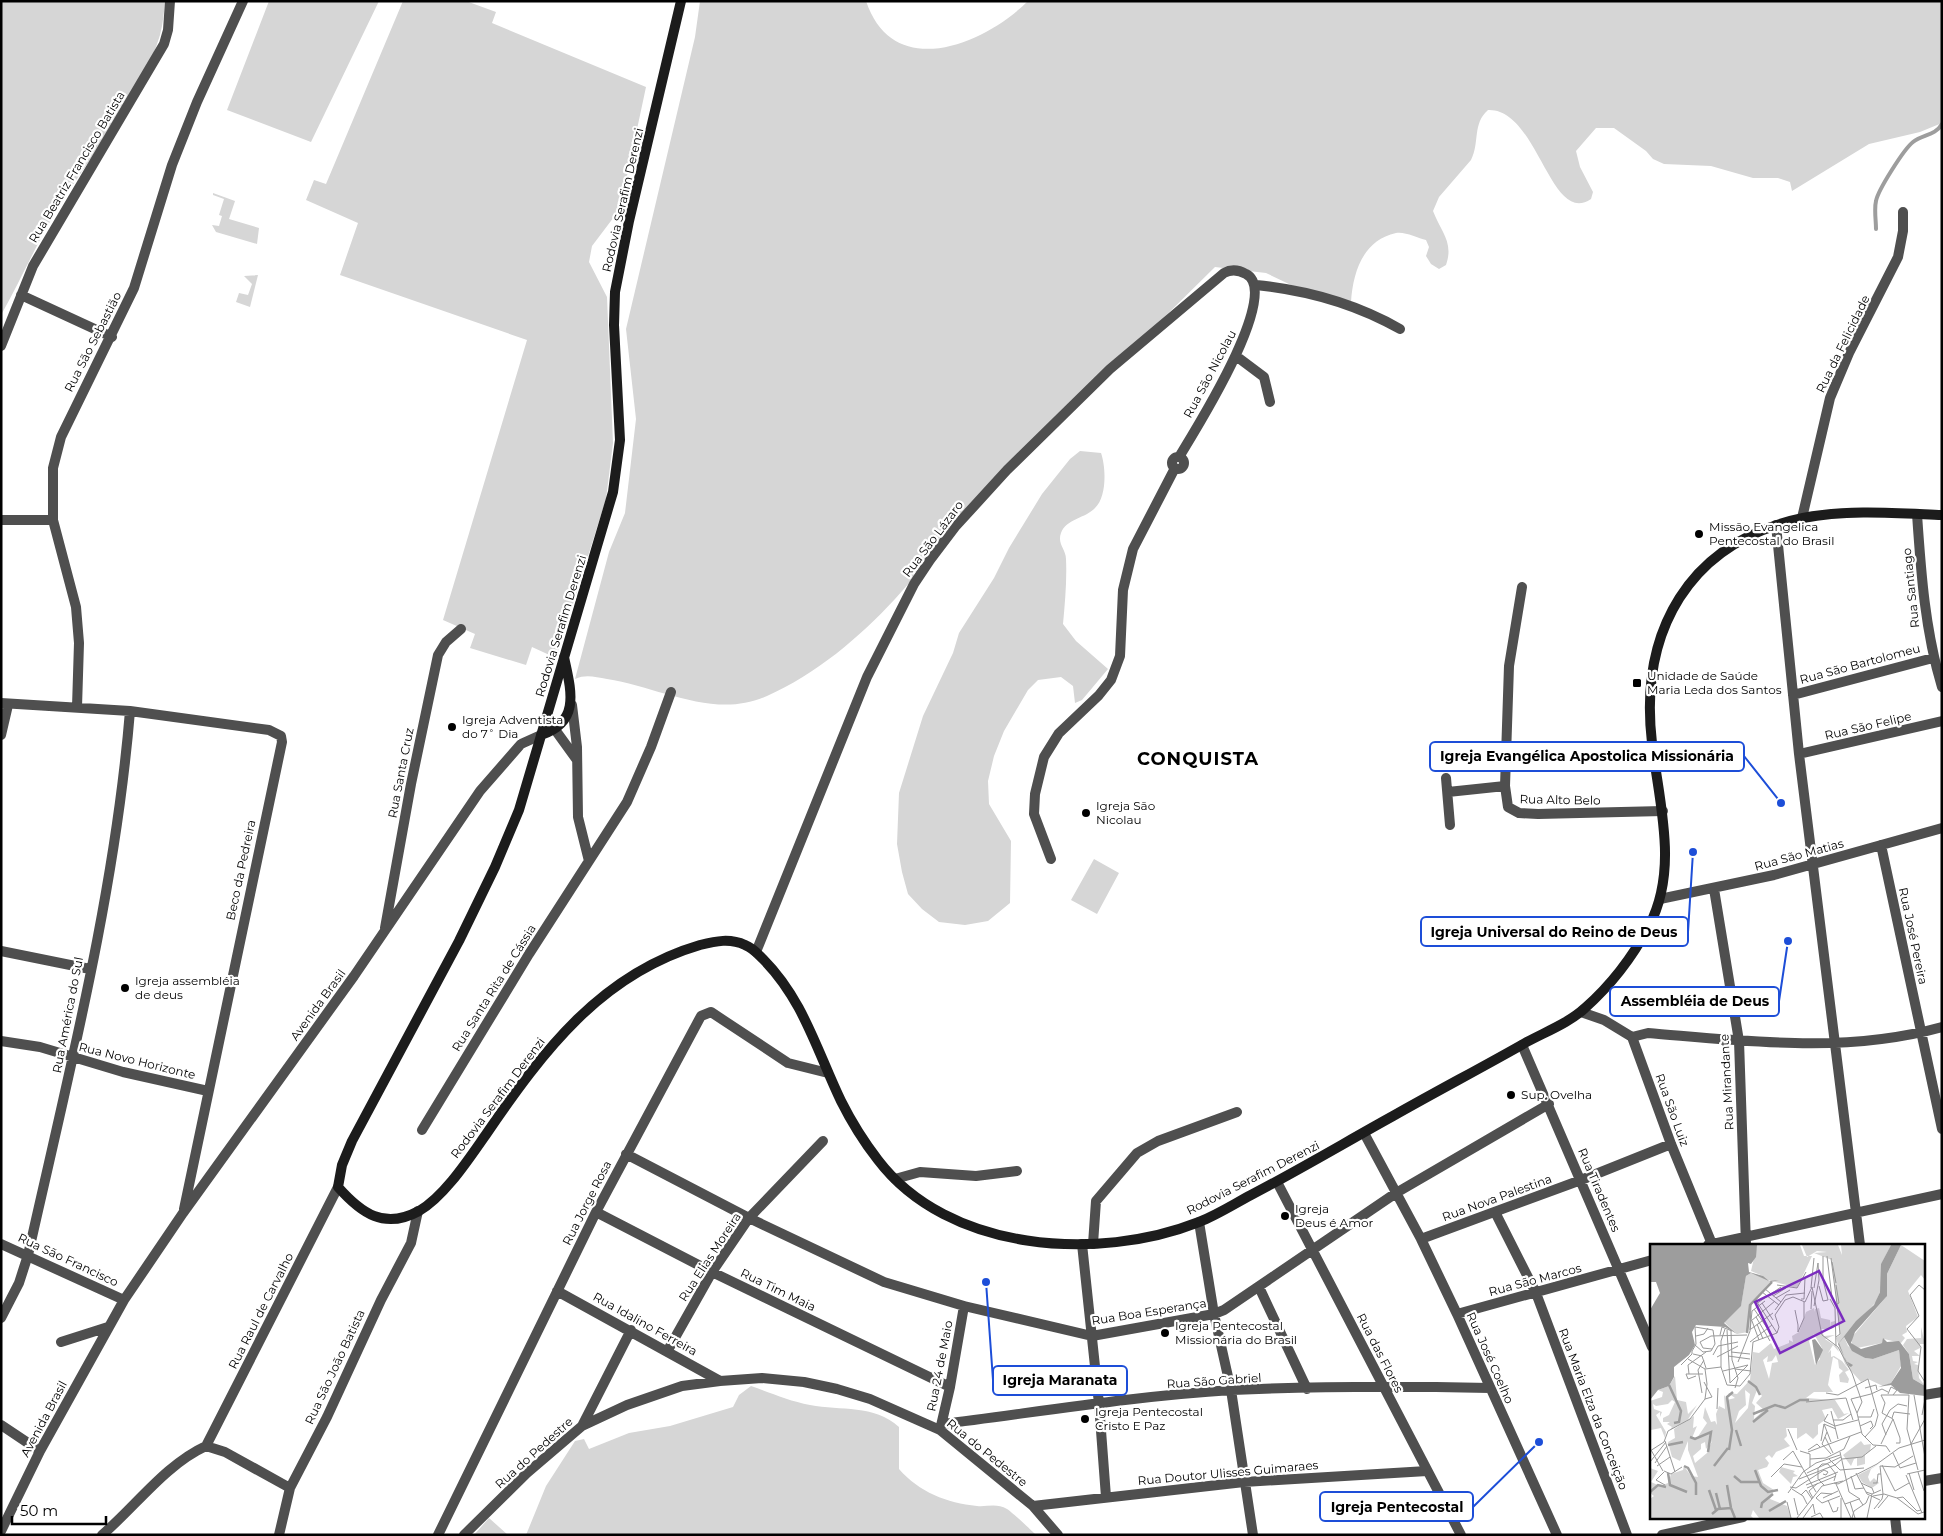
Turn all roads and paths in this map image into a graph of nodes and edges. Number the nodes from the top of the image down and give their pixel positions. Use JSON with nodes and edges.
{"nodes":[{"id":1,"x":170,"y":1,"type":"edge"},
{"id":2,"x":243,"y":1,"type":"edge"},
{"id":3,"x":681,"y":1,"type":"edge"},
{"id":4,"x":1903,"y":212,"type":"dead end"},
{"id":5,"x":1256,"y":285,"type":"junction"},
{"id":6,"x":21,"y":295,"type":"junction"},
{"id":7,"x":1400,"y":329,"type":"dead end"},
{"id":8,"x":112,"y":337,"type":"junction"},
{"id":9,"x":1,"y":346,"type":"edge"},
{"id":10,"x":1236,"y":356,"type":"junction"},
{"id":11,"x":1270,"y":402,"type":"dead end"},
{"id":12,"x":1917,"y":514,"type":"junction"},
{"id":13,"x":1942,"y":515,"type":"edge"},
{"id":14,"x":1802,"y":518,"type":"junction"},
{"id":15,"x":1,"y":520,"type":"edge"},
{"id":16,"x":53,"y":520,"type":"junction"},
{"id":17,"x":1776,"y":525,"type":"junction"},
{"id":18,"x":1522,"y":586,"type":"dead end"},
{"id":19,"x":461,"y":628,"type":"dead end"},
{"id":20,"x":564,"y":656,"type":"junction"},
{"id":21,"x":1933,"y":658,"type":"junction"},
{"id":22,"x":1942,"y":687,"type":"edge"},
{"id":23,"x":671,"y":692,"type":"dead end"},
{"id":24,"x":1793,"y":695,"type":"junction"},
{"id":25,"x":5,"y":704,"type":"edge"},
{"id":26,"x":572,"y":705,"type":"junction"},
{"id":27,"x":77,"y":707,"type":"junction"},
{"id":28,"x":130,"y":711,"type":"junction"},
{"id":29,"x":1942,"y":721,"type":"edge"},
{"id":30,"x":556,"y":731,"type":"junction"},
{"id":31,"x":1,"y":735,"type":"edge"},
{"id":32,"x":541,"y":736,"type":"junction"},
{"id":33,"x":1800,"y":754,"type":"junction"},
{"id":34,"x":577,"y":761,"type":"junction"},
{"id":35,"x":1446,"y":778,"type":"dead end"},
{"id":36,"x":1505,"y":786,"type":"junction"},
{"id":37,"x":1448,"y":792,"type":"junction"},
{"id":38,"x":1663,"y":814,"type":"junction"},
{"id":39,"x":1450,"y":825,"type":"dead end"},
{"id":40,"x":1942,"y":828,"type":"edge"},
{"id":41,"x":1881,"y":845,"type":"junction"},
{"id":42,"x":1051,"y":859,"type":"dead end"},
{"id":43,"x":589,"y":861,"type":"junction"},
{"id":44,"x":1812,"y":865,"type":"junction"},
{"id":45,"x":1714,"y":889,"type":"junction"},
{"id":46,"x":1660,"y":899,"type":"junction"},
{"id":47,"x":385,"y":932,"type":"junction"},
{"id":48,"x":1,"y":951,"type":"edge"},
{"id":49,"x":756,"y":952,"type":"junction"},
{"id":50,"x":90,"y":969,"type":"junction"},
{"id":51,"x":1581,"y":1012,"type":"junction"},
{"id":52,"x":1942,"y":1026,"type":"edge"},
{"id":53,"x":1921,"y":1032,"type":"junction"},
{"id":54,"x":1632,"y":1037,"type":"junction"},
{"id":55,"x":1,"y":1041,"type":"edge"},
{"id":56,"x":1739,"y":1041,"type":"junction"},
{"id":57,"x":1836,"y":1043,"type":"junction"},
{"id":58,"x":1522,"y":1044,"type":"junction"},
{"id":59,"x":74,"y":1058,"type":"junction"},
{"id":60,"x":828,"y":1073,"type":"junction"},
{"id":61,"x":208,"y":1091,"type":"junction"},
{"id":62,"x":1549,"y":1104,"type":"junction"},
{"id":63,"x":1237,"y":1112,"type":"dead end"},
{"id":64,"x":1942,"y":1129,"type":"edge"},
{"id":65,"x":422,"y":1130,"type":"dead end"},
{"id":66,"x":1364,"y":1134,"type":"junction"},
{"id":67,"x":823,"y":1141,"type":"dead end"},
{"id":68,"x":1671,"y":1144,"type":"junction"},
{"id":69,"x":626,"y":1154,"type":"junction"},
{"id":70,"x":1017,"y":1171,"type":"dead end"},
{"id":71,"x":895,"y":1179,"type":"junction"},
{"id":72,"x":1581,"y":1180,"type":"junction"},
{"id":73,"x":1277,"y":1182,"type":"junction"},
{"id":74,"x":338,"y":1187,"type":"junction"},
{"id":75,"x":1396,"y":1193,"type":"junction"},
{"id":76,"x":1942,"y":1194,"type":"edge"},
{"id":77,"x":418,"y":1211,"type":"junction"},
{"id":78,"x":596,"y":1212,"type":"junction"},
{"id":79,"x":1495,"y":1212,"type":"junction"},
{"id":80,"x":183,"y":1213,"type":"junction"},
{"id":81,"x":1856,"y":1214,"type":"junction"},
{"id":82,"x":749,"y":1218,"type":"junction"},
{"id":83,"x":1199,"y":1222,"type":"junction"},
{"id":84,"x":1421,"y":1240,"type":"junction"},
{"id":85,"x":1745,"y":1241,"type":"edge"},
{"id":86,"x":1,"y":1244,"type":"edge"},
{"id":87,"x":1082,"y":1244,"type":"junction"},
{"id":88,"x":1093,"y":1244,"type":"junction"},
{"id":89,"x":1710,"y":1244,"type":"edge"},
{"id":90,"x":1860,"y":1244,"type":"edge"},
{"id":91,"x":1314,"y":1248,"type":"junction"},
{"id":92,"x":28,"y":1255,"type":"junction"},
{"id":93,"x":1650,"y":1261,"type":"edge"},
{"id":94,"x":1619,"y":1270,"type":"junction"},
{"id":95,"x":712,"y":1272,"type":"junction"},
{"id":96,"x":1258,"y":1287,"type":"junction"},
{"id":97,"x":557,"y":1291,"type":"junction"},
{"id":98,"x":1536,"y":1293,"type":"junction"},
{"id":99,"x":124,"y":1300,"type":"junction"},
{"id":100,"x":964,"y":1306,"type":"junction"},
{"id":101,"x":1214,"y":1314,"type":"junction"},
{"id":102,"x":1457,"y":1314,"type":"junction"},
{"id":103,"x":1,"y":1318,"type":"edge"},
{"id":104,"x":109,"y":1324,"type":"junction"},
{"id":105,"x":631,"y":1330,"type":"junction"},
{"id":106,"x":1092,"y":1336,"type":"junction"},
{"id":107,"x":61,"y":1342,"type":"dead end"},
{"id":108,"x":1650,"y":1342,"type":"edge"},
{"id":109,"x":668,"y":1350,"type":"junction"},
{"id":110,"x":720,"y":1380,"type":"junction"},
{"id":111,"x":1382,"y":1385,"type":"junction"},
{"id":112,"x":950,"y":1387,"type":"junction"},
{"id":113,"x":1490,"y":1388,"type":"junction"},
{"id":114,"x":1307,"y":1389,"type":"junction"},
{"id":115,"x":1231,"y":1390,"type":"junction"},
{"id":116,"x":1942,"y":1392,"type":"edge"},
{"id":117,"x":1926,"y":1396,"type":"edge"},
{"id":118,"x":1099,"y":1404,"type":"junction"},
{"id":119,"x":1,"y":1425,"type":"edge"},
{"id":120,"x":582,"y":1426,"type":"junction"},
{"id":121,"x":941,"y":1427,"type":"junction"},
{"id":122,"x":206,"y":1446,"type":"junction"},
{"id":123,"x":40,"y":1451,"type":"junction"},
{"id":124,"x":1427,"y":1471,"type":"junction"},
{"id":125,"x":1942,"y":1478,"type":"edge"},
{"id":126,"x":1926,"y":1481,"type":"edge"},
{"id":127,"x":1244,"y":1482,"type":"junction"},
{"id":128,"x":290,"y":1488,"type":"junction"},
{"id":129,"x":1106,"y":1497,"type":"junction"},
{"id":130,"x":1032,"y":1506,"type":"junction"},
{"id":131,"x":1736,"y":1518,"type":"edge"},
{"id":132,"x":1895,"y":1518,"type":"edge"},
{"id":133,"x":1722,"y":1520,"type":"edge"},
{"id":134,"x":1,"y":1531,"type":"edge"},
{"id":135,"x":102,"y":1535,"type":"edge"},
{"id":136,"x":279,"y":1535,"type":"edge"},
{"id":137,"x":438,"y":1535,"type":"edge"},
{"id":138,"x":464,"y":1535,"type":"edge"},
{"id":139,"x":1058,"y":1535,"type":"edge"},
{"id":140,"x":1253,"y":1535,"type":"edge"},
{"id":141,"x":1461,"y":1535,"type":"edge"},
{"id":142,"x":1557,"y":1535,"type":"edge"},
{"id":143,"x":1627,"y":1535,"type":"edge"},
{"id":144,"x":1662,"y":1535,"type":"edge"},
{"id":145,"x":1897,"y":1535,"type":"edge"}],
"edges":[{"from":1,"to":6,"type":"street","name":"Rua Beatriz Francisco Batista"},
{"from":2,"to":8,"type":"street","name":"Rua São Sebastião"},
{"from":3,"to":20,"type":"main road","name":"Rodovia Serafim Derenzi"},
{"from":4,"to":14,"type":"street","name":"Rua da Felicidade"},
{"from":5,"to":7,"type":"street"},
{"from":5,"to":10,"type":"street","name":"Rua São Nicolau"},
{"from":5,"to":49,"type":"street","name":"Rua São Lázaro"},
{"from":6,"to":8,"type":"street"},
{"from":6,"to":9,"type":"street","name":"Rua Beatriz Francisco Batista"},
{"from":8,"to":16,"type":"street","name":"Rua São Sebastião"},
{"from":10,"to":11,"type":"street"},
{"from":10,"to":42,"type":"street","name":"Rua São Nicolau"},
{"from":12,"to":13,"type":"main road"},
{"from":12,"to":14,"type":"main road"},
{"from":12,"to":21,"type":"street","name":"Rua Santiago"},
{"from":14,"to":17,"type":"main road"},
{"from":15,"to":16,"type":"street"},
{"from":16,"to":27,"type":"street","name":"Rua São Sebastião"},
{"from":17,"to":24,"type":"street"},
{"from":17,"to":38,"type":"main road"},
{"from":18,"to":36,"type":"street"},
{"from":19,"to":47,"type":"street","name":"Rua Santa Cruz"},
{"from":20,"to":26,"type":"main road"},
{"from":20,"to":32,"type":"main road","name":"Rodovia Serafim Derenzi"},
{"from":21,"to":22,"type":"street","name":"Rua Santiago"},
{"from":21,"to":24,"type":"street","name":"Rua São Bartolomeu"},
{"from":23,"to":43,"type":"street","name":"Rua Santa Rita de Cássia"},
{"from":24,"to":33,"type":"street"},
{"from":25,"to":27,"type":"street","name":"Beco da Pedreira"},
{"from":25,"to":31,"type":"street"},
{"from":26,"to":30,"type":"main road"},
{"from":26,"to":34,"type":"street"},
{"from":27,"to":28,"type":"street","name":"Beco da Pedreira"},
{"from":28,"to":50,"type":"street","name":"Rua América do Sul"},
{"from":28,"to":61,"type":"street","name":"Beco da Pedreira"},
{"from":29,"to":33,"type":"street","name":"Rua São Felipe"},
{"from":30,"to":32,"type":"main road"},
{"from":30,"to":34,"type":"street"},
{"from":32,"to":47,"type":"street","name":"Avenida Brasil"},
{"from":32,"to":74,"type":"main road","name":"Rodovia Serafim Derenzi"},
{"from":33,"to":44,"type":"street"},
{"from":34,"to":43,"type":"street"},
{"from":35,"to":37,"type":"street"},
{"from":36,"to":37,"type":"street","name":"Rua Alto Belo"},
{"from":36,"to":38,"type":"street","name":"Rua Alto Belo"},
{"from":37,"to":39,"type":"street"},
{"from":38,"to":46,"type":"main road","name":"Rodovia Serafim Derenzi"},
{"from":40,"to":41,"type":"street","name":"Rua São Matias"},
{"from":41,"to":44,"type":"street","name":"Rua São Matias"},
{"from":41,"to":53,"type":"street","name":"Rua José Pereira"},
{"from":43,"to":65,"type":"street","name":"Rua Santa Rita de Cássia"},
{"from":44,"to":45,"type":"street","name":"Rua São Matias"},
{"from":44,"to":57,"type":"street"},
{"from":45,"to":46,"type":"street","name":"Rua São Matias"},
{"from":45,"to":56,"type":"street","name":"Rua Mirandante"},
{"from":46,"to":51,"type":"main road","name":"Rodovia Serafim Derenzi"},
{"from":47,"to":80,"type":"street","name":"Avenida Brasil"},
{"from":48,"to":50,"type":"street"},
{"from":49,"to":60,"type":"main road","name":"Rodovia Serafim Derenzi"},
{"from":49,"to":77,"type":"main road","name":"Rodovia Serafim Derenzi"},
{"from":50,"to":59,"type":"street","name":"Rua América do Sul"},
{"from":51,"to":54,"type":"street"},
{"from":51,"to":58,"type":"main road","name":"Rodovia Serafim Derenzi"},
{"from":52,"to":53,"type":"street"},
{"from":53,"to":57,"type":"street"},
{"from":53,"to":64,"type":"street","name":"Rua José Pereira"},
{"from":54,"to":56,"type":"street"},
{"from":54,"to":68,"type":"street","name":"Rua São Luiz"},
{"from":55,"to":59,"type":"street","name":"Rua Novo Horizonte"},
{"from":56,"to":57,"type":"street"},
{"from":56,"to":85,"type":"street","name":"Rua Mirandante"},
{"from":57,"to":81,"type":"street"},
{"from":58,"to":62,"type":"street","name":"Rua Tiradentes"},
{"from":58,"to":66,"type":"main road","name":"Rodovia Serafim Derenzi"},
{"from":59,"to":61,"type":"street","name":"Rua Novo Horizonte"},
{"from":59,"to":92,"type":"street","name":"Rua América do Sul"},
{"from":60,"to":69,"type":"street","name":"Rua Jorge Rosa"},
{"from":60,"to":71,"type":"main road","name":"Rodovia Serafim Derenzi"},
{"from":61,"to":80,"type":"street","name":"Beco da Pedreira"},
{"from":62,"to":72,"type":"street","name":"Rua Tiradentes"},
{"from":62,"to":75,"type":"street"},
{"from":63,"to":88,"type":"street"},
{"from":66,"to":73,"type":"main road","name":"Rodovia Serafim Derenzi"},
{"from":66,"to":75,"type":"street","name":"Rua José Coelho"},
{"from":67,"to":82,"type":"street","name":"Rua Elias Moreira"},
{"from":68,"to":72,"type":"street","name":"Rua Nova Palestina"},
{"from":68,"to":89,"type":"street","name":"Rua São Luiz"},
{"from":69,"to":78,"type":"street","name":"Rua Jorge Rosa"},
{"from":69,"to":82,"type":"street"},
{"from":70,"to":71,"type":"street"},
{"from":71,"to":87,"type":"main road","name":"Rodovia Serafim Derenzi"},
{"from":72,"to":79,"type":"street","name":"Rua Nova Palestina"},
{"from":72,"to":94,"type":"street","name":"Rua Tiradentes"},
{"from":73,"to":83,"type":"main road","name":"Rodovia Serafim Derenzi"},
{"from":73,"to":91,"type":"street","name":"Rua das Flores"},
{"from":74,"to":77,"type":"main road","name":"Rodovia Serafim Derenzi"},
{"from":74,"to":122,"type":"street","name":"Rua Raul de Carvalho"},
{"from":75,"to":84,"type":"street","name":"Rua José Coelho"},
{"from":75,"to":91,"type":"street"},
{"from":76,"to":81,"type":"street"},
{"from":77,"to":128,"type":"street","name":"Rua São João Batista"},
{"from":78,"to":95,"type":"street","name":"Rua Tim Maia"},
{"from":78,"to":97,"type":"street","name":"Rua Jorge Rosa"},
{"from":79,"to":84,"type":"street","name":"Rua Nova Palestina"},
{"from":79,"to":98,"type":"street","name":"Rua Maria Elza da Conceição"},
{"from":80,"to":99,"type":"street","name":"Avenida Brasil"},
{"from":81,"to":85,"type":"street"},
{"from":81,"to":90,"type":"street"},
{"from":82,"to":95,"type":"street","name":"Rua Elias Moreira"},
{"from":82,"to":100,"type":"street","name":"Rua Boa Esperança"},
{"from":83,"to":88,"type":"main road","name":"Rodovia Serafim Derenzi"},
{"from":83,"to":101,"type":"street"},
{"from":84,"to":102,"type":"street","name":"Rua José Coelho"},
{"from":85,"to":89,"type":"street"},
{"from":86,"to":92,"type":"street","name":"Rua São Francisco"},
{"from":87,"to":88,"type":"main road","name":"Rodovia Serafim Derenzi"},
{"from":87,"to":106,"type":"street"},
{"from":91,"to":96,"type":"street","name":"Rua Boa Esperança"},
{"from":91,"to":111,"type":"street","name":"Rua das Flores"},
{"from":92,"to":99,"type":"street","name":"Rua São Francisco"},
{"from":92,"to":103,"type":"street","name":"Rua América do Sul"},
{"from":93,"to":94,"type":"street","name":"Rua São Marcos"},
{"from":94,"to":98,"type":"street","name":"Rua São Marcos"},
{"from":94,"to":108,"type":"street","name":"Rua Tiradentes"},
{"from":95,"to":109,"type":"street","name":"Rua Elias Moreira"},
{"from":95,"to":112,"type":"street","name":"Rua Tim Maia"},
{"from":96,"to":101,"type":"street","name":"Rua Boa Esperança"},
{"from":96,"to":114,"type":"street"},
{"from":97,"to":105,"type":"street","name":"Rua Idalino Ferreira"},
{"from":97,"to":137,"type":"street","name":"Rua Jorge Rosa"},
{"from":98,"to":102,"type":"street","name":"Rua São Marcos"},
{"from":98,"to":143,"type":"street","name":"Rua Maria Elza da Conceição"},
{"from":99,"to":104,"type":"street","name":"Avenida Brasil"},
{"from":100,"to":106,"type":"street","name":"Rua Boa Esperança"},
{"from":100,"to":112,"type":"street","name":"Rua 24 de Maio"},
{"from":101,"to":106,"type":"street","name":"Rua Boa Esperança"},
{"from":101,"to":115,"type":"street"},
{"from":102,"to":113,"type":"street","name":"Rua José Coelho"},
{"from":104,"to":107,"type":"street"},
{"from":104,"to":123,"type":"street","name":"Avenida Brasil"},
{"from":105,"to":109,"type":"street","name":"Rua Idalino Ferreira"},
{"from":105,"to":120,"type":"street"},
{"from":106,"to":118,"type":"street"},
{"from":109,"to":110,"type":"street","name":"Rua Idalino Ferreira"},
{"from":110,"to":120,"type":"street","name":"Rua do Pedestre"},
{"from":110,"to":121,"type":"street","name":"Rua do Pedestre"},
{"from":111,"to":113,"type":"street","name":"Rua São Gabriel"},
{"from":111,"to":114,"type":"street","name":"Rua São Gabriel"},
{"from":111,"to":124,"type":"street","name":"Rua das Flores"},
{"from":112,"to":121,"type":"street","name":"Rua 24 de Maio"},
{"from":113,"to":142,"type":"street","name":"Rua José Coelho"},
{"from":114,"to":115,"type":"street","name":"Rua São Gabriel"},
{"from":115,"to":118,"type":"street","name":"Rua São Gabriel"},
{"from":115,"to":127,"type":"street"},
{"from":116,"to":117,"type":"street"},
{"from":118,"to":121,"type":"street","name":"Rua São Gabriel"},
{"from":118,"to":129,"type":"street"},
{"from":119,"to":123,"type":"street"},
{"from":120,"to":138,"type":"street","name":"Rua do Pedestre"},
{"from":121,"to":130,"type":"street","name":"Rua do Pedestre"},
{"from":122,"to":128,"type":"street"},
{"from":122,"to":135,"type":"street"},
{"from":123,"to":134,"type":"street","name":"Avenida Brasil"},
{"from":124,"to":127,"type":"street","name":"Rua Doutor Ulisses Guimaraes"},
{"from":124,"to":141,"type":"street","name":"Rua das Flores"},
{"from":125,"to":126,"type":"street"},
{"from":127,"to":129,"type":"street","name":"Rua Doutor Ulisses Guimaraes"},
{"from":127,"to":140,"type":"street"},
{"from":128,"to":136,"type":"street","name":"Rua São João Batista"},
{"from":129,"to":130,"type":"street","name":"Rua Doutor Ulisses Guimaraes"},
{"from":130,"to":139,"type":"street","name":"Rua do Pedestre"},
{"from":131,"to":133,"type":"street"},
{"from":132,"to":145,"type":"street"},
{"from":133,"to":144,"type":"street"}]}
